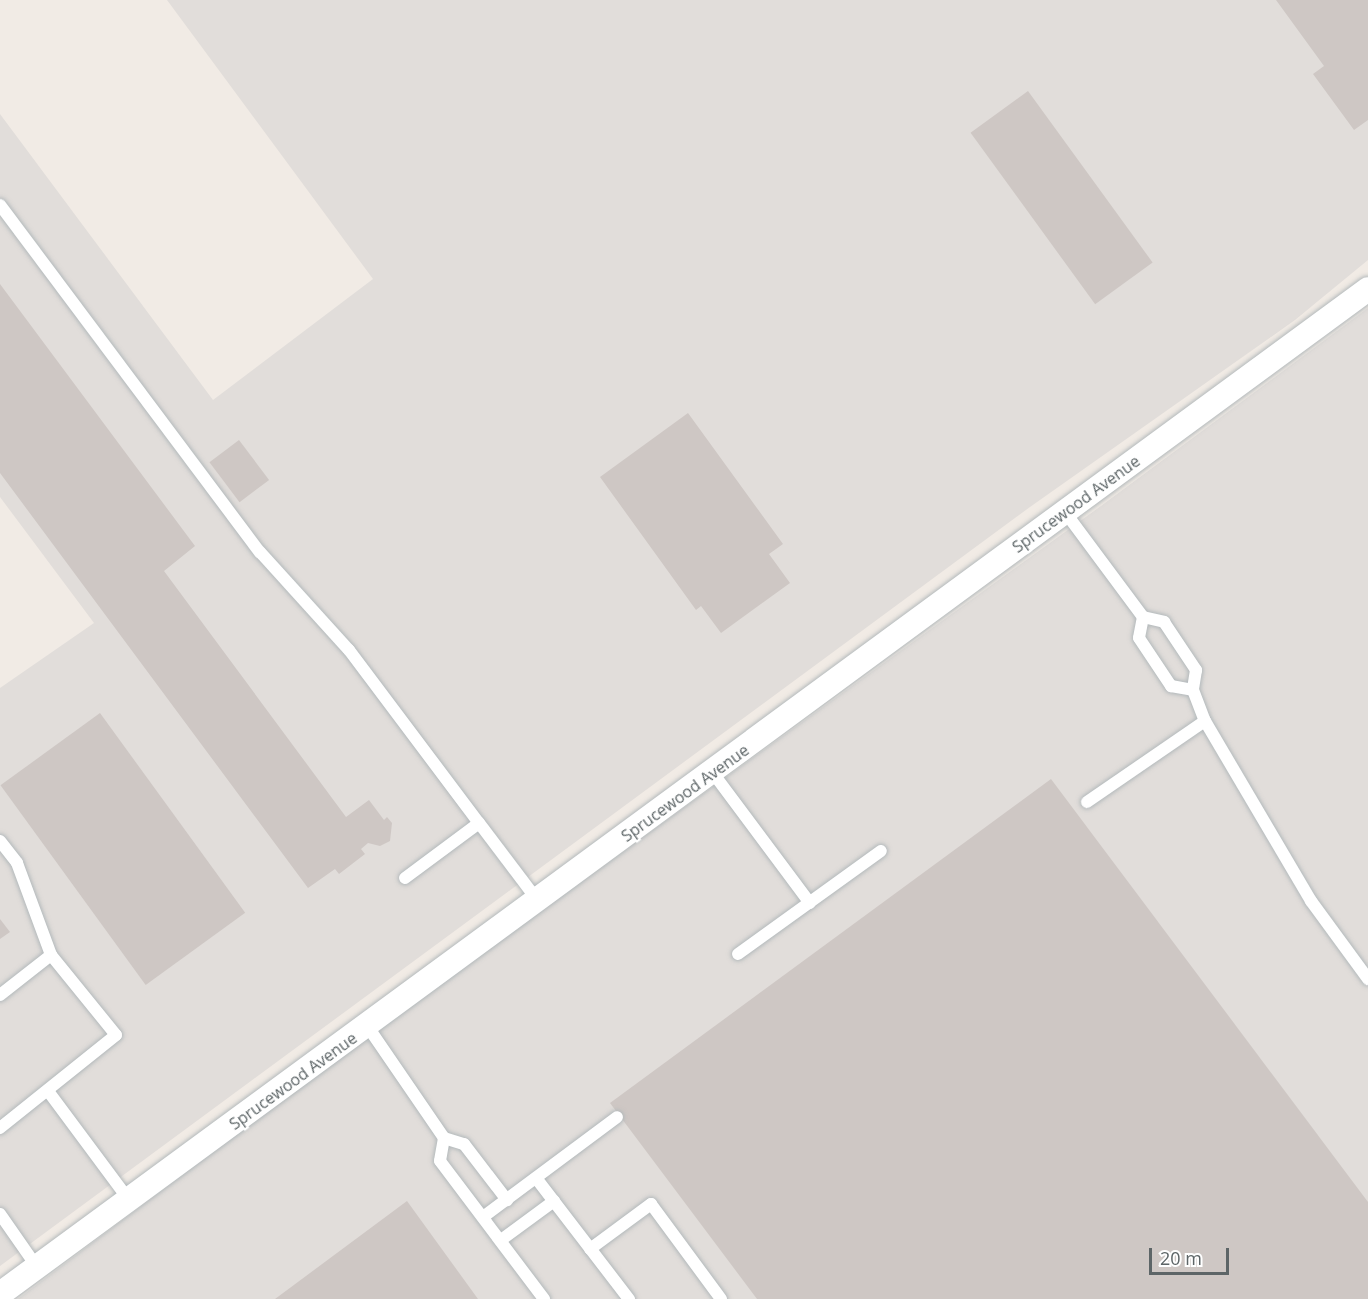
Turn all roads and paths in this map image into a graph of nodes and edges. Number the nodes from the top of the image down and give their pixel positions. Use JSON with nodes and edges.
{"nodes":[{"id":1,"x":0,"y":205,"type":"edge"},
{"id":2,"x":1368,"y":289,"type":"edge"},
{"id":3,"x":1065,"y":512,"type":"junction"},
{"id":4,"x":1143,"y":617,"type":"junction"},
{"id":5,"x":1194,"y":690,"type":"junction"},
{"id":6,"x":1205,"y":721,"type":"junction"},
{"id":7,"x":714,"y":772,"type":"junction"},
{"id":8,"x":1087,"y":802,"type":"dead end"},
{"id":9,"x":479,"y":823,"type":"junction"},
{"id":10,"x":0,"y":841,"type":"edge"},
{"id":11,"x":881,"y":851,"type":"dead end"},
{"id":12,"x":405,"y":878,"type":"dead end"},
{"id":13,"x":538,"y":901,"type":"junction"},
{"id":14,"x":810,"y":903,"type":"junction"},
{"id":15,"x":738,"y":954,"type":"dead end"},
{"id":16,"x":51,"y":955,"type":"junction"},
{"id":17,"x":1368,"y":979,"type":"edge"},
{"id":18,"x":0,"y":995,"type":"edge"},
{"id":19,"x":368,"y":1027,"type":"junction"},
{"id":20,"x":48,"y":1091,"type":"junction"},
{"id":21,"x":617,"y":1117,"type":"dead end"},
{"id":22,"x":0,"y":1128,"type":"edge"},
{"id":23,"x":444,"y":1138,"type":"junction"},
{"id":24,"x":536,"y":1178,"type":"junction"},
{"id":25,"x":129,"y":1200,"type":"junction"},
{"id":26,"x":507,"y":1200,"type":"junction"},
{"id":27,"x":554,"y":1201,"type":"junction"},
{"id":28,"x":0,"y":1214,"type":"edge"},
{"id":29,"x":483,"y":1217,"type":"junction"},
{"id":30,"x":501,"y":1240,"type":"junction"},
{"id":31,"x":590,"y":1249,"type":"junction"},
{"id":32,"x":37,"y":1267,"type":"junction"},
{"id":33,"x":0,"y":1294,"type":"edge"},
{"id":34,"x":544,"y":1299,"type":"edge"},
{"id":35,"x":629,"y":1299,"type":"edge"},
{"id":36,"x":721,"y":1299,"type":"edge"}],
"edges":[{"from":1,"to":9,"type":"lane"},
{"from":2,"to":3,"type":"street","name":"Sprucewood Avenue"},
{"from":3,"to":4,"type":"lane"},
{"from":3,"to":7,"type":"street","name":"Sprucewood Avenue"},
{"from":4,"to":5,"type":"lane"},
{"from":4,"to":5,"type":"lane"},
{"from":5,"to":6,"type":"lane"},
{"from":6,"to":8,"type":"lane"},
{"from":6,"to":17,"type":"lane"},
{"from":7,"to":13,"type":"street","name":"Sprucewood Avenue"},
{"from":7,"to":14,"type":"lane"},
{"from":9,"to":12,"type":"lane"},
{"from":9,"to":13,"type":"lane"},
{"from":10,"to":16,"type":"lane"},
{"from":11,"to":14,"type":"lane"},
{"from":13,"to":19,"type":"street","name":"Sprucewood Avenue"},
{"from":14,"to":15,"type":"lane"},
{"from":16,"to":18,"type":"lane"},
{"from":16,"to":20,"type":"lane"},
{"from":19,"to":23,"type":"lane"},
{"from":19,"to":25,"type":"street","name":"Sprucewood Avenue"},
{"from":20,"to":22,"type":"lane"},
{"from":20,"to":25,"type":"lane"},
{"from":21,"to":24,"type":"lane"},
{"from":23,"to":26,"type":"lane"},
{"from":23,"to":29,"type":"lane"},
{"from":24,"to":26,"type":"lane"},
{"from":24,"to":27,"type":"lane"},
{"from":25,"to":32,"type":"street","name":"Sprucewood Avenue"},
{"from":26,"to":29,"type":"lane"},
{"from":27,"to":30,"type":"lane"},
{"from":27,"to":31,"type":"lane"},
{"from":28,"to":32,"type":"lane"},
{"from":29,"to":30,"type":"lane"},
{"from":30,"to":34,"type":"lane"},
{"from":31,"to":35,"type":"lane"},
{"from":31,"to":36,"type":"lane"},
{"from":32,"to":33,"type":"street","name":"Sprucewood Avenue"}]}
